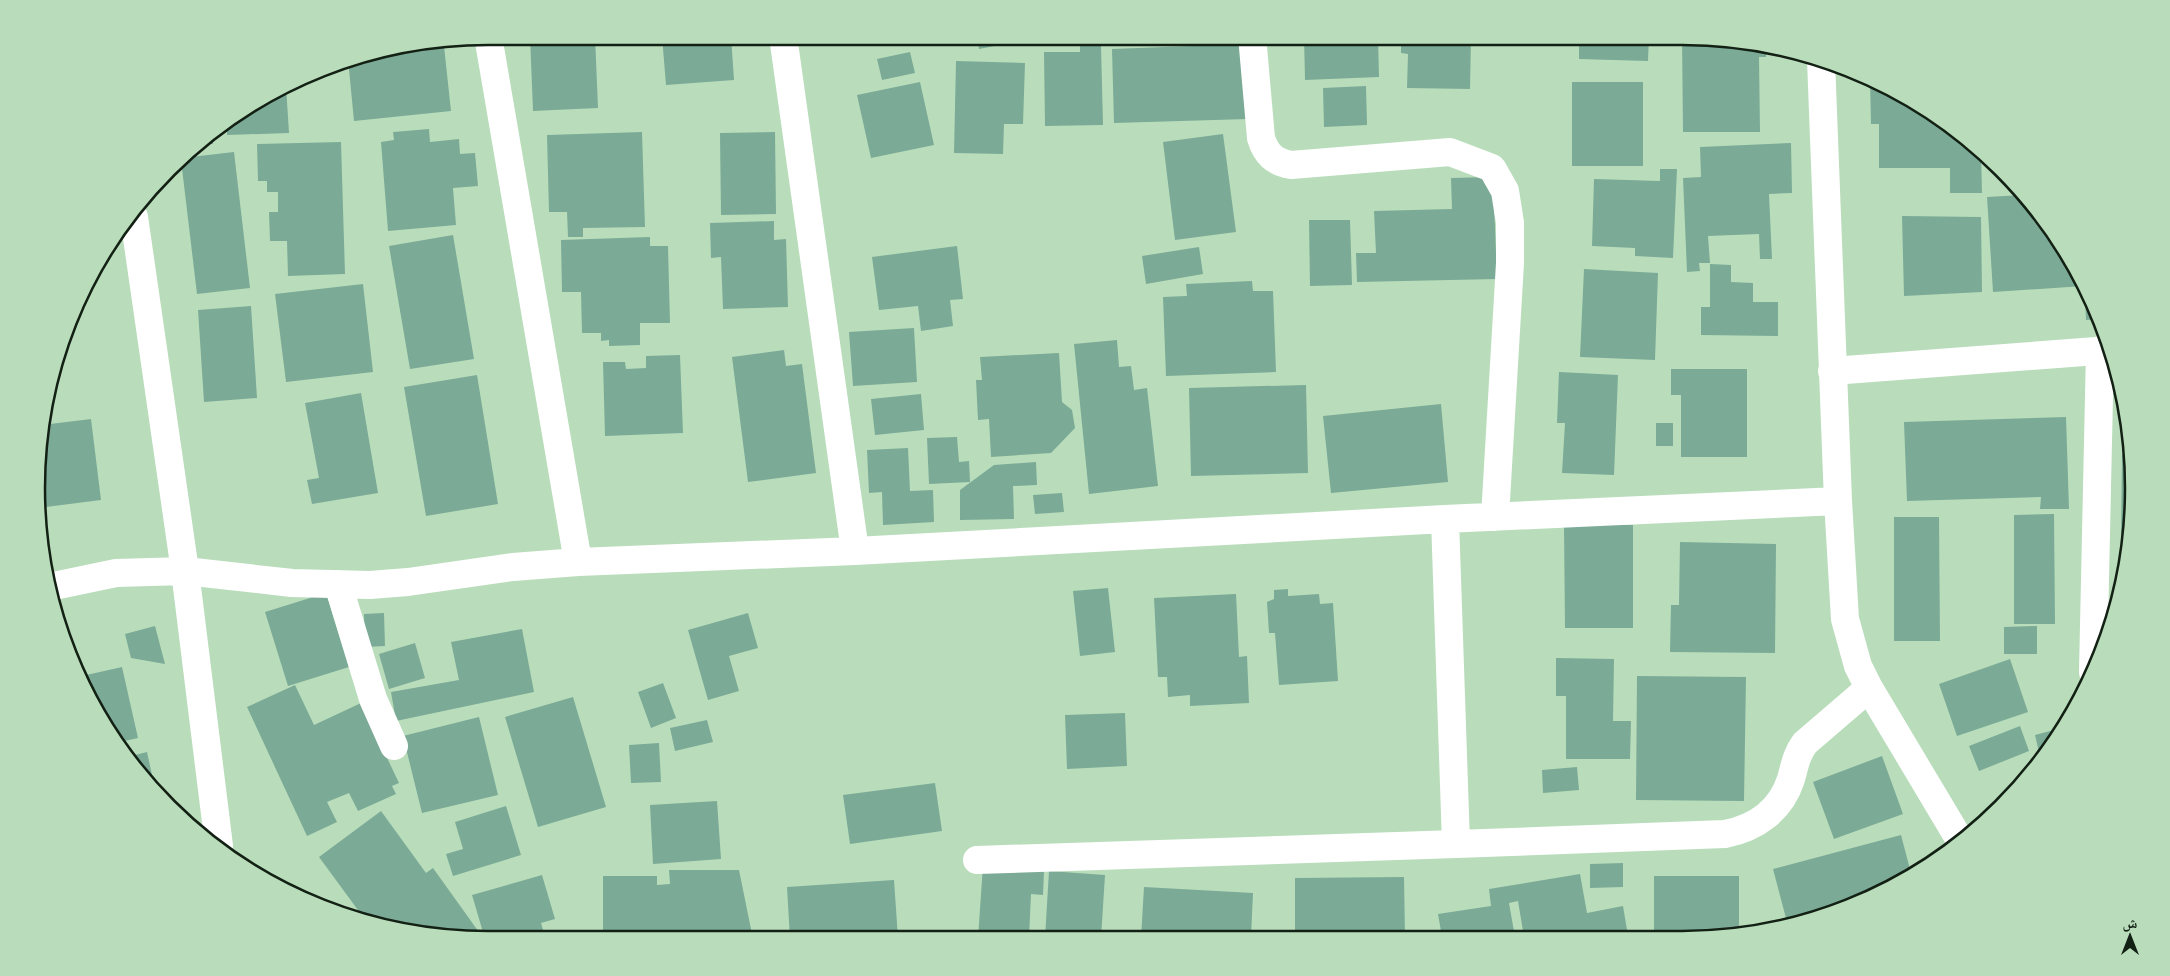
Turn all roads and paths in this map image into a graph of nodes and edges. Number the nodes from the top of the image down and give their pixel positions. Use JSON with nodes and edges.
{"nodes":[{"id":1,"x":490,"y":45,"type":"edge"},
{"id":2,"x":784,"y":45,"type":"edge"},
{"id":3,"x":1253,"y":45,"type":"edge"},
{"id":4,"x":1821,"y":68,"type":"edge"},
{"id":5,"x":135,"y":221,"type":"edge"},
{"id":6,"x":2102,"y":350,"type":"edge"},
{"id":7,"x":2105,"y":357,"type":"edge"},
{"id":8,"x":1832,"y":370,"type":"junction"},
{"id":9,"x":1838,"y":501,"type":"junction"},
{"id":10,"x":1495,"y":517,"type":"junction"},
{"id":11,"x":1445,"y":519,"type":"junction"},
{"id":12,"x":855,"y":551,"type":"junction"},
{"id":13,"x":578,"y":562,"type":"junction"},
{"id":14,"x":185,"y":571,"type":"junction"},
{"id":15,"x":338,"y":584,"type":"junction"},
{"id":16,"x":57,"y":586,"type":"edge"},
{"id":17,"x":2094,"y":650,"type":"edge"},
{"id":18,"x":1869,"y":688,"type":"junction"},
{"id":19,"x":394,"y":746,"type":"dead end"},
{"id":20,"x":1957,"y":835,"type":"edge"},
{"id":21,"x":218,"y":839,"type":"edge"},
{"id":22,"x":1456,"y":844,"type":"junction"},
{"id":23,"x":977,"y":860,"type":"dead end"}],
"edges":[{"from":1,"to":13,"type":"street"},
{"from":2,"to":12,"type":"street"},
{"from":3,"to":10,"type":"street"},
{"from":4,"to":8,"type":"street"},
{"from":5,"to":14,"type":"street"},
{"from":6,"to":8,"type":"street"},
{"from":7,"to":17,"type":"street"},
{"from":8,"to":9,"type":"street"},
{"from":9,"to":10,"type":"street"},
{"from":9,"to":18,"type":"street"},
{"from":10,"to":11,"type":"street"},
{"from":11,"to":12,"type":"street"},
{"from":11,"to":22,"type":"street"},
{"from":12,"to":13,"type":"street"},
{"from":13,"to":15,"type":"street"},
{"from":14,"to":15,"type":"street"},
{"from":14,"to":16,"type":"street"},
{"from":14,"to":21,"type":"street"},
{"from":15,"to":19,"type":"street"},
{"from":18,"to":20,"type":"street"},
{"from":18,"to":22,"type":"street"},
{"from":22,"to":23,"type":"street"}]}
